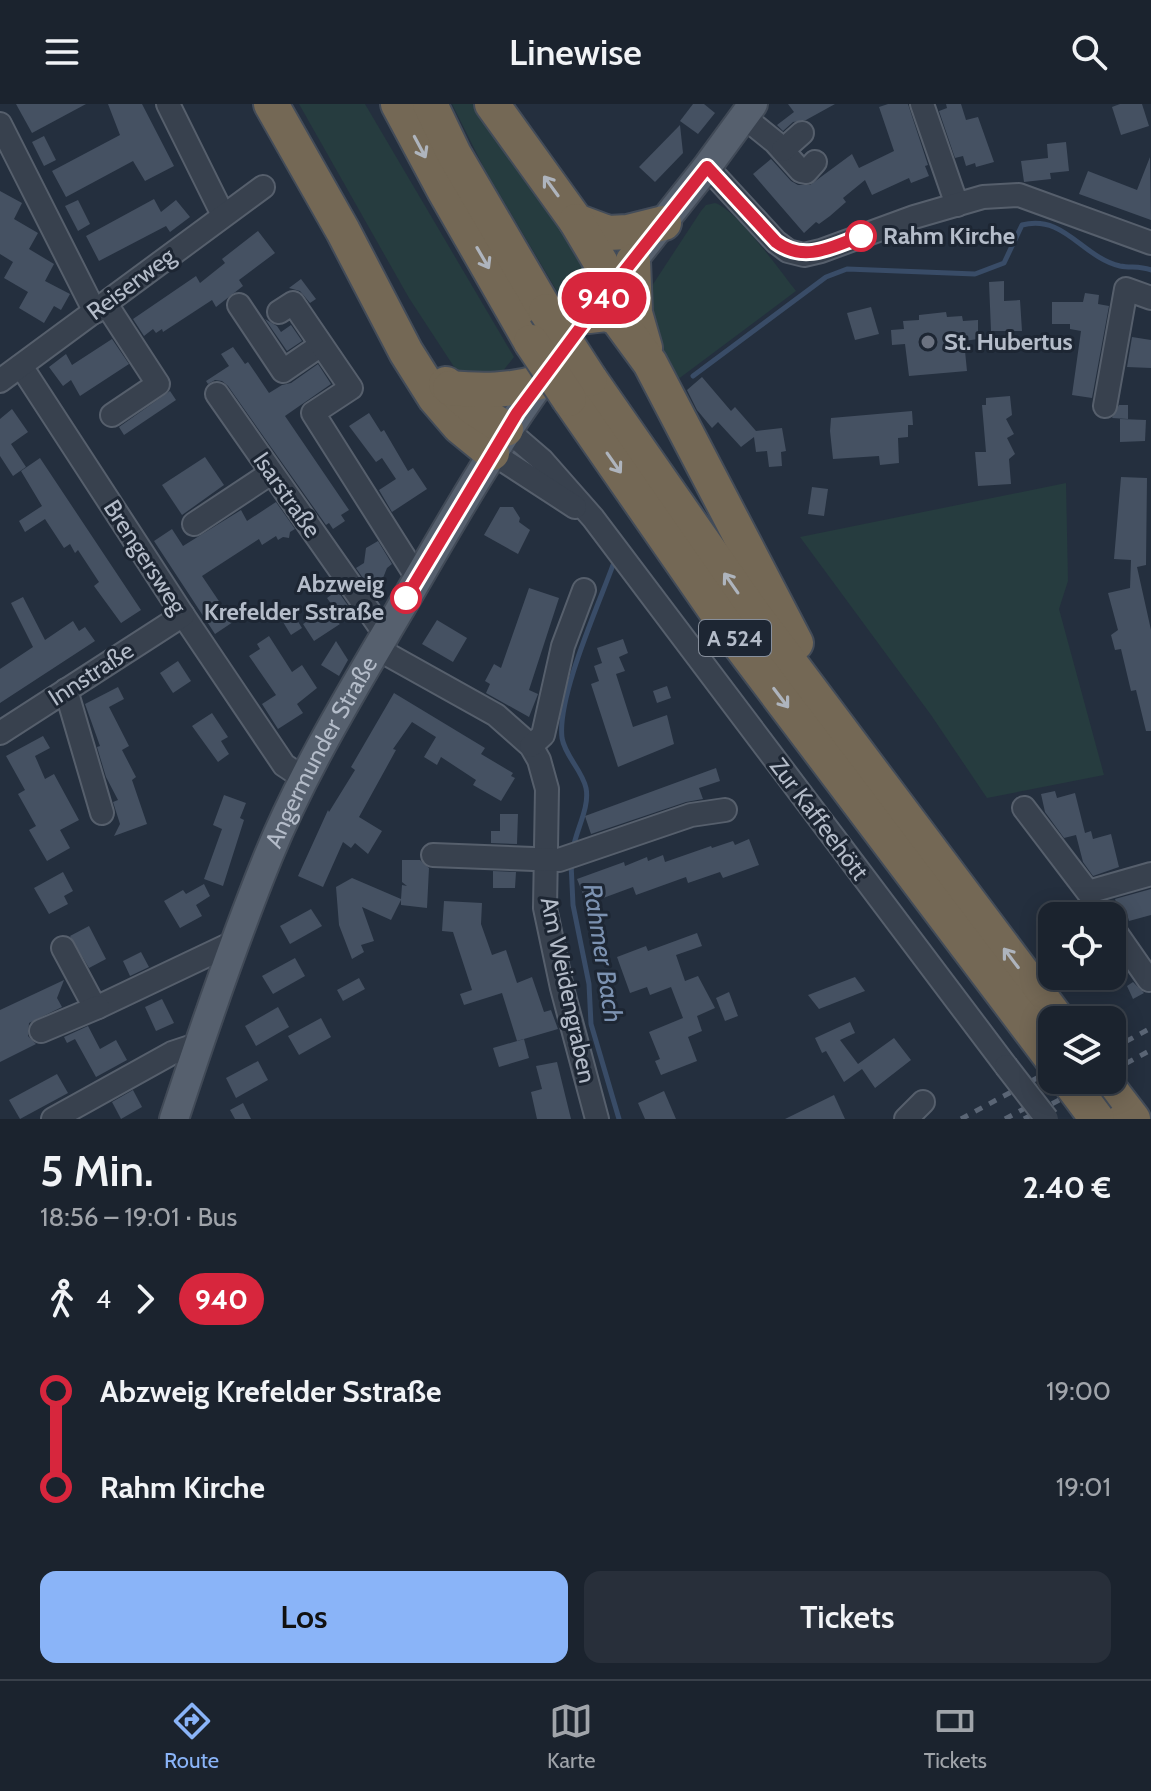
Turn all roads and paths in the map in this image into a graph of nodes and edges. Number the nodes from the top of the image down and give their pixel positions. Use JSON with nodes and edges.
{"nodes":[{"id":1,"x":168,"y":104,"type":"edge"},
{"id":2,"x":271,"y":104,"type":"edge"},
{"id":3,"x":287,"y":104,"type":"edge"},
{"id":4,"x":398,"y":104,"type":"edge"},
{"id":5,"x":430,"y":104,"type":"edge"},
{"id":6,"x":492,"y":104,"type":"edge"},
{"id":7,"x":922,"y":104,"type":"edge"},
{"id":8,"x":748,"y":111,"type":"edge"},
{"id":9,"x":0,"y":124,"type":"edge"},
{"id":10,"x":802,"y":133,"type":"dead end"},
{"id":11,"x":783,"y":150,"type":"junction"},
{"id":12,"x":815,"y":162,"type":"dead end"},
{"id":13,"x":707,"y":167,"type":"junction"},
{"id":14,"x":263,"y":187,"type":"dead end"},
{"id":15,"x":957,"y":205,"type":"junction"},
{"id":16,"x":223,"y":215,"type":"junction"},
{"id":17,"x":576,"y":221,"type":"junction"},
{"id":18,"x":664,"y":223,"type":"junction"},
{"id":19,"x":1151,"y":243,"type":"edge"},
{"id":20,"x":633,"y":261,"type":"junction"},
{"id":21,"x":1151,"y":298,"type":"edge"},
{"id":22,"x":239,"y":305,"type":"dead end"},
{"id":23,"x":596,"y":306,"type":"junction"},
{"id":24,"x":100,"y":308,"type":"junction"},
{"id":25,"x":279,"y":312,"type":"dead end"},
{"id":26,"x":321,"y":345,"type":"junction"},
{"id":27,"x":650,"y":363,"type":"junction"},
{"id":28,"x":21,"y":366,"type":"junction"},
{"id":29,"x":0,"y":381,"type":"edge"},
{"id":30,"x":540,"y":382,"type":"junction"},
{"id":31,"x":450,"y":388,"type":"junction"},
{"id":32,"x":580,"y":389,"type":"junction"},
{"id":33,"x":217,"y":394,"type":"dead end"},
{"id":34,"x":1105,"y":406,"type":"dead end"},
{"id":35,"x":112,"y":415,"type":"dead end"},
{"id":36,"x":499,"y":441,"type":"junction"},
{"id":37,"x":266,"y":467,"type":"junction"},
{"id":38,"x":194,"y":524,"type":"dead end"},
{"id":39,"x":418,"y":579,"type":"junction"},
{"id":40,"x":584,"y":590,"type":"dead end"},
{"id":41,"x":183,"y":615,"type":"junction"},
{"id":42,"x":381,"y":641,"type":"junction"},
{"id":43,"x":66,"y":690,"type":"junction"},
{"id":44,"x":0,"y":733,"type":"edge"},
{"id":45,"x":844,"y":735,"type":"junction"},
{"id":46,"x":531,"y":746,"type":"junction"},
{"id":47,"x":305,"y":779,"type":"junction"},
{"id":48,"x":1024,"y":808,"type":"dead end"},
{"id":49,"x":725,"y":810,"type":"dead end"},
{"id":50,"x":102,"y":813,"type":"dead end"},
{"id":51,"x":433,"y":855,"type":"dead end"},
{"id":52,"x":553,"y":860,"type":"junction"},
{"id":53,"x":1151,"y":874,"type":"edge"},
{"id":54,"x":1088,"y":892,"type":"junction"},
{"id":55,"x":1095,"y":902,"type":"edge"},
{"id":56,"x":237,"y":941,"type":"junction"},
{"id":57,"x":1126,"y":947,"type":"edge"},
{"id":58,"x":63,"y":948,"type":"dead end"},
{"id":59,"x":1151,"y":979,"type":"edge"},
{"id":60,"x":98,"y":1007,"type":"junction"},
{"id":61,"x":1038,"y":1023,"type":"edge"},
{"id":62,"x":1038,"y":1025,"type":"edge"},
{"id":63,"x":41,"y":1031,"type":"dead end"},
{"id":64,"x":199,"y":1044,"type":"junction"},
{"id":65,"x":1088,"y":1094,"type":"edge"},
{"id":66,"x":1109,"y":1094,"type":"edge"},
{"id":67,"x":923,"y":1102,"type":"dead end"},
{"id":68,"x":1118,"y":1115,"type":"edge"},
{"id":69,"x":53,"y":1119,"type":"edge"},
{"id":70,"x":174,"y":1119,"type":"edge"},
{"id":71,"x":597,"y":1119,"type":"edge"},
{"id":72,"x":906,"y":1119,"type":"edge"},
{"id":73,"x":1047,"y":1119,"type":"edge"}],
"edges":[{"from":1,"to":16,"type":"street"},
{"from":2,"to":36,"type":"highway"},
{"from":3,"to":31,"type":"highway"},
{"from":4,"to":32,"type":"highway","number":"A 524","one_way":true,"bridge":true},
{"from":5,"to":32,"type":"highway","number":"A 524","bridge":true},
{"from":17,"to":6,"type":"highway","one_way":true},
{"from":7,"to":15,"type":"street"},
{"from":8,"to":11,"type":"street"},
{"from":8,"to":13,"type":"main road","name":"Angermunder Straße"},
{"from":9,"to":24,"type":"street"},
{"from":10,"to":11,"type":"street"},
{"from":11,"to":12,"type":"street"},
{"from":13,"to":15,"type":"street"},
{"from":13,"to":18,"type":"main road","name":"Angermunder Straße"},
{"from":14,"to":16,"type":"street","name":"Reiserweg"},
{"from":15,"to":19,"type":"street"},
{"from":16,"to":24,"type":"street","name":"Reiserweg"},
{"from":17,"to":18,"type":"highway"},
{"from":17,"to":23,"type":"highway"},
{"from":18,"to":20,"type":"main road","name":"Angermunder Straße"},
{"from":20,"to":23,"type":"main road","name":"Angermunder Straße"},
{"from":20,"to":27,"type":"highway"},
{"from":21,"to":34,"type":"street"},
{"from":22,"to":26,"type":"street"},
{"from":23,"to":27,"type":"highway"},
{"from":23,"to":30,"type":"main road","name":"Angermunder Straße"},
{"from":24,"to":28,"type":"street","name":"Reiserweg"},
{"from":24,"to":35,"type":"street"},
{"from":25,"to":26,"type":"street"},
{"from":26,"to":39,"type":"street"},
{"from":27,"to":45,"type":"highway"},
{"from":28,"to":29,"type":"street","name":"Reiserweg"},
{"from":28,"to":41,"type":"street","name":"Brengersweg"},
{"from":30,"to":31,"type":"highway"},
{"from":30,"to":36,"type":"main road","name":"Angermunder Straße"},
{"from":31,"to":36,"type":"highway"},
{"from":45,"to":32,"type":"highway","number":"A 524","one_way":true},
{"from":32,"to":62,"type":"highway","number":"A 524","one_way":true},
{"from":33,"to":37,"type":"street","name":"Isarstraße"},
{"from":36,"to":39,"type":"main road","name":"Angermunder Straße"},
{"from":36,"to":73,"type":"street","name":"Zur Kaffeehött","bridge":true},
{"from":37,"to":38,"type":"street"},
{"from":37,"to":42,"type":"street","name":"Isarstraße"},
{"from":39,"to":42,"type":"main road","name":"Angermunder Straße"},
{"from":40,"to":46,"type":"street"},
{"from":41,"to":43,"type":"street","name":"Innstraße"},
{"from":41,"to":47,"type":"street","name":"Brengersweg"},
{"from":42,"to":46,"type":"street","name":"Am Weidengraben"},
{"from":42,"to":47,"type":"main road","name":"Angermunder Straße"},
{"from":43,"to":44,"type":"street","name":"Innstraße"},
{"from":43,"to":50,"type":"street"},
{"from":61,"to":45,"type":"highway","number":"A 524","one_way":true},
{"from":46,"to":52,"type":"street","name":"Am Weidengraben"},
{"from":47,"to":56,"type":"main road","name":"Angermunder Straße"},
{"from":48,"to":54,"type":"street"},
{"from":49,"to":52,"type":"street","name":"Am Weidengraben"},
{"from":51,"to":52,"type":"street"},
{"from":52,"to":71,"type":"street","name":"Am Weidengraben"},
{"from":53,"to":54,"type":"street"},
{"from":54,"to":55,"type":"street"},
{"from":56,"to":60,"type":"street"},
{"from":56,"to":64,"type":"main road","name":"Angermunder Straße"},
{"from":57,"to":59,"type":"street"},
{"from":58,"to":60,"type":"street"},
{"from":60,"to":63,"type":"street"},
{"from":64,"to":69,"type":"street"},
{"from":64,"to":70,"type":"main road","name":"Angermunder Straße"},
{"from":65,"to":68,"type":"highway","bridge":true},
{"from":66,"to":68,"type":"highway"},
{"from":67,"to":72,"type":"street"}]}
